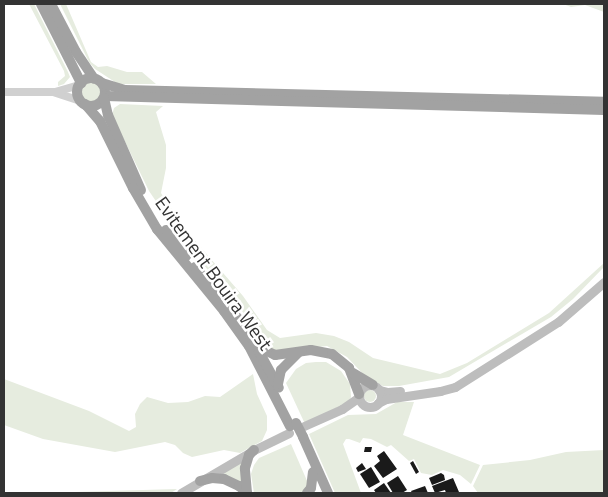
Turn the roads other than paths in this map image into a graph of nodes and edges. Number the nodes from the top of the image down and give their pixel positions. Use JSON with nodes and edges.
{"nodes":[{"id":1,"x":41,"y":4,"type":"edge"},
{"id":2,"x":50,"y":4,"type":"edge"},
{"id":3,"x":98,"y":81,"type":"junction"},
{"id":4,"x":80,"y":84,"type":"junction"},
{"id":5,"x":4,"y":92,"type":"edge"},
{"id":6,"x":53,"y":92,"type":"junction"},
{"id":7,"x":104,"y":97,"type":"junction"},
{"id":8,"x":83,"y":102,"type":"junction"},
{"id":9,"x":604,"y":102,"type":"edge"},
{"id":10,"x":604,"y":110,"type":"edge"},
{"id":11,"x":604,"y":275,"type":"edge"},
{"id":12,"x":604,"y":282,"type":"edge"},
{"id":13,"x":258,"y":346,"type":"junction"},
{"id":14,"x":298,"y":353,"type":"junction"},
{"id":15,"x":352,"y":373,"type":"junction"},
{"id":16,"x":278,"y":384,"type":"junction"},
{"id":17,"x":376,"y":388,"type":"junction"},
{"id":18,"x":359,"y":396,"type":"junction"},
{"id":19,"x":378,"y":403,"type":"junction"},
{"id":20,"x":365,"y":406,"type":"junction"},
{"id":21,"x":342,"y":409,"type":"junction"},
{"id":22,"x":296,"y":431,"type":"junction"},
{"id":23,"x":254,"y":450,"type":"junction"},
{"id":24,"x":313,"y":472,"type":"junction"},
{"id":25,"x":200,"y":481,"type":"junction"},
{"id":26,"x":181,"y":493,"type":"edge"},
{"id":27,"x":247,"y":493,"type":"edge"},
{"id":28,"x":307,"y":493,"type":"edge"},
{"id":29,"x":321,"y":493,"type":"edge"},
{"id":30,"x":328,"y":493,"type":"edge"}],
"edges":[{"from":1,"to":4,"type":"highway"},
{"from":2,"to":3,"type":"highway"},
{"from":3,"to":4,"type":"highway"},
{"from":3,"to":7,"type":"highway"},
{"from":3,"to":9,"type":"highway"},
{"from":4,"to":6,"type":"street"},
{"from":4,"to":8,"type":"highway"},
{"from":5,"to":6,"type":"street"},
{"from":6,"to":8,"type":"street"},
{"from":7,"to":8,"type":"highway"},
{"from":7,"to":10,"type":"highway"},
{"from":7,"to":13,"type":"highway","name":"Evitement Bouira West"},
{"from":8,"to":22,"type":"highway","name":"Evitement Bouira West"},
{"from":11,"to":17,"type":"main road"},
{"from":12,"to":19,"type":"main road"},
{"from":13,"to":14,"type":"highway"},
{"from":13,"to":16,"type":"highway","name":"Evitement Bouira West"},
{"from":14,"to":15,"type":"highway"},
{"from":14,"to":16,"type":"highway"},
{"from":15,"to":17,"type":"highway"},
{"from":15,"to":18,"type":"highway"},
{"from":16,"to":22,"type":"highway","name":"Evitement Bouira West"},
{"from":17,"to":18,"type":"main road"},
{"from":17,"to":19,"type":"main road"},
{"from":18,"to":20,"type":"main road"},
{"from":18,"to":21,"type":"main road"},
{"from":19,"to":20,"type":"main road"},
{"from":20,"to":21,"type":"main road"},
{"from":21,"to":22,"type":"main road"},
{"from":22,"to":23,"type":"main road"},
{"from":22,"to":24,"type":"highway","name":"Evitement Bouira West"},
{"from":22,"to":30,"type":"highway","name":"Evitement Bouira West"},
{"from":23,"to":25,"type":"main road"},
{"from":23,"to":27,"type":"highway"},
{"from":24,"to":28,"type":"highway"},
{"from":24,"to":29,"type":"highway","name":"Evitement Bouira West"},
{"from":25,"to":26,"type":"main road"},
{"from":25,"to":27,"type":"highway"}]}
